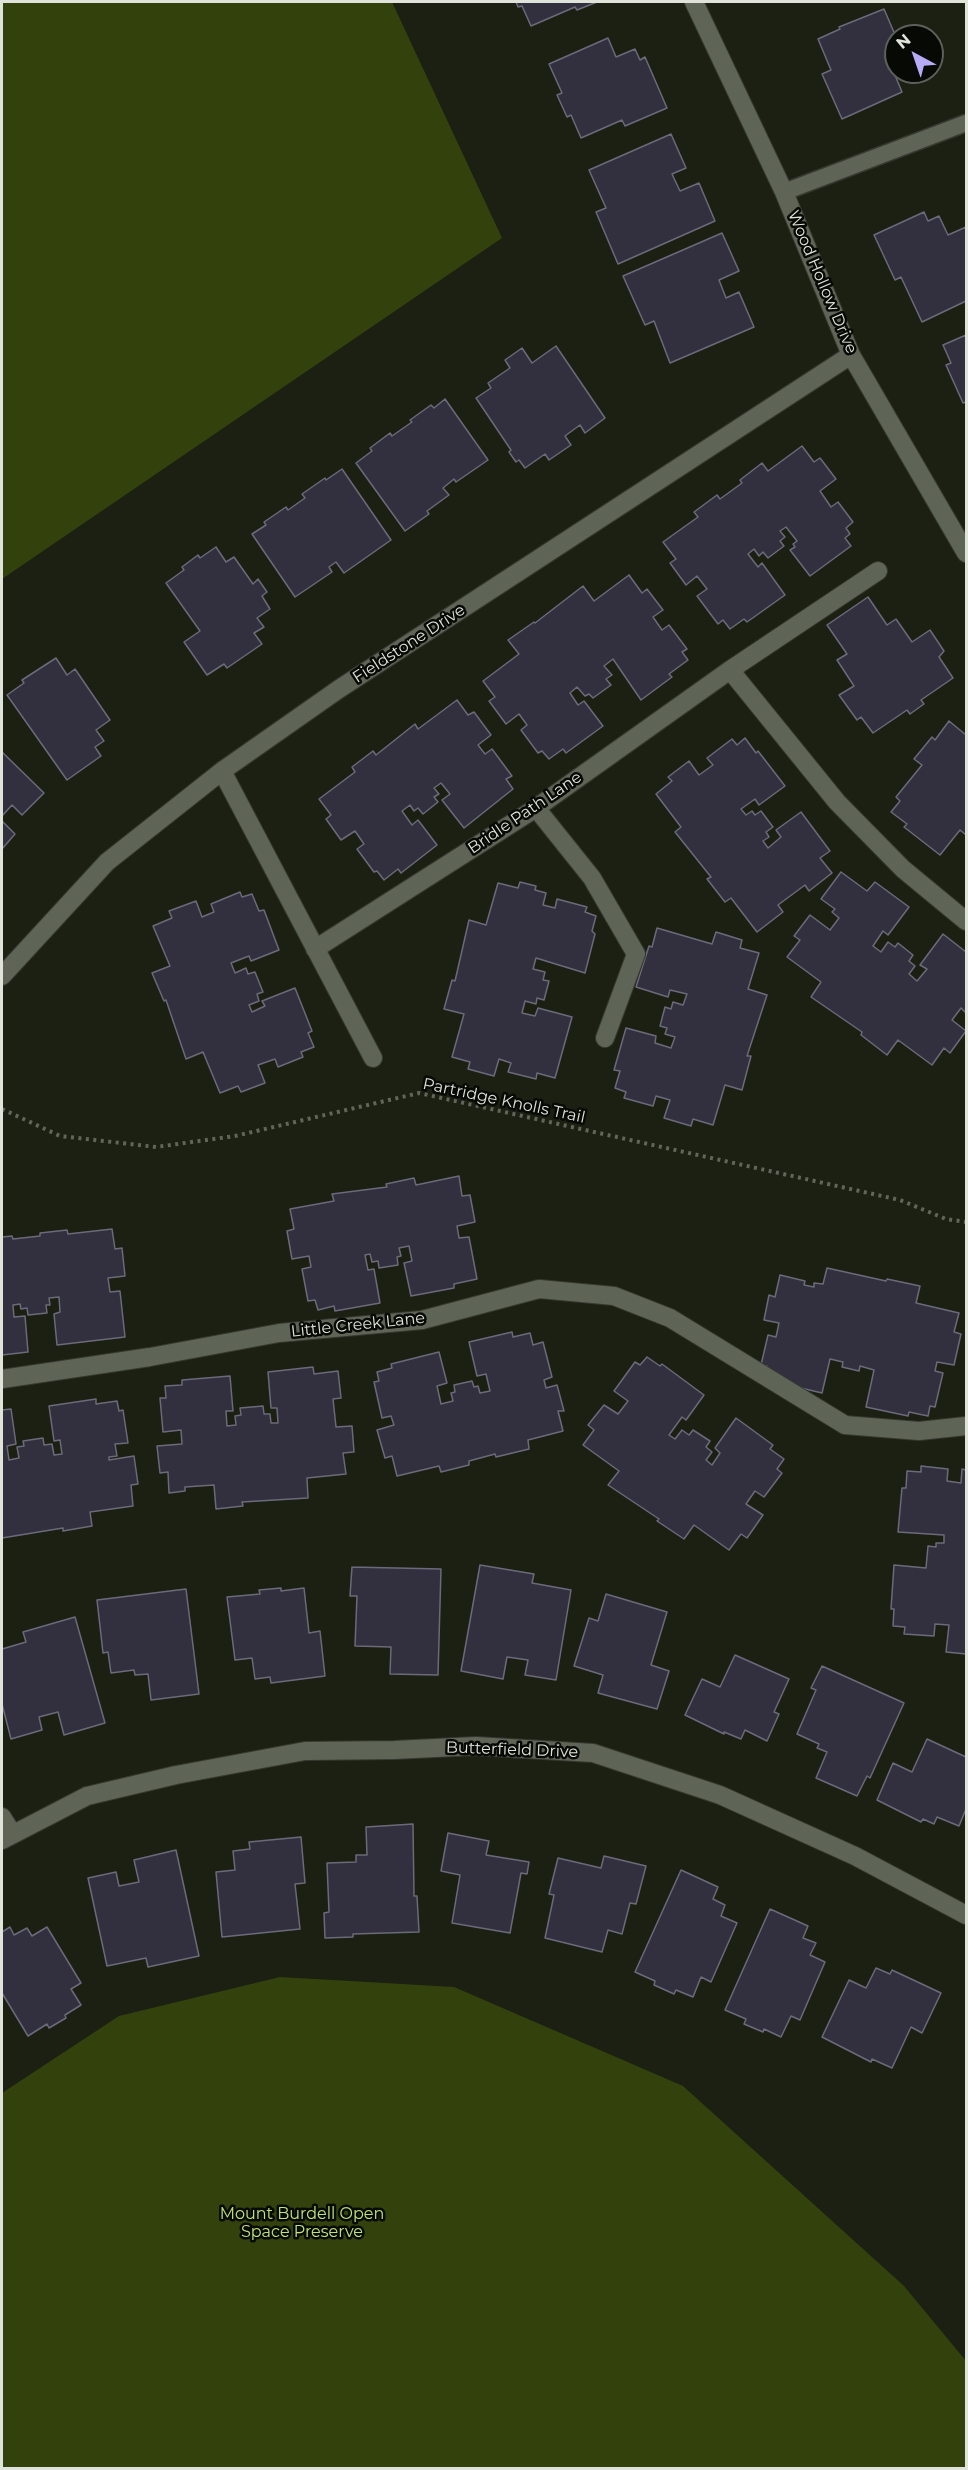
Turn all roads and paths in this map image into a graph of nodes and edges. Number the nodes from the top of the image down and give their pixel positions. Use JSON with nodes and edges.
{"nodes":[{"id":1,"x":694,"y":2,"type":"edge"},
{"id":2,"x":966,"y":123,"type":"edge"},
{"id":3,"x":784,"y":192,"type":"junction"},
{"id":4,"x":851,"y":355,"type":"junction"},
{"id":5,"x":966,"y":553,"type":"edge"},
{"id":6,"x":878,"y":571,"type":"dead end"},
{"id":7,"x":730,"y":670,"type":"junction"},
{"id":8,"x":222,"y":771,"type":"junction"},
{"id":9,"x":536,"y":808,"type":"junction"},
{"id":10,"x":966,"y":921,"type":"edge"},
{"id":11,"x":315,"y":949,"type":"junction"},
{"id":12,"x":2,"y":976,"type":"edge"},
{"id":13,"x":606,"y":1038,"type":"dead end"},
{"id":14,"x":373,"y":1059,"type":"dead end"},
{"id":15,"x":2,"y":1109,"type":"edge"},
{"id":16,"x":966,"y":1222,"type":"edge"},
{"id":17,"x":2,"y":1379,"type":"edge"},
{"id":18,"x":966,"y":1426,"type":"edge"},
{"id":19,"x":2,"y":1817,"type":"edge"},
{"id":20,"x":7,"y":1836,"type":"edge"},
{"id":21,"x":966,"y":1915,"type":"edge"}],
"edges":[{"from":1,"to":3,"type":"street","name":"Wood Hollow Drive"},
{"from":2,"to":3,"type":"lane"},
{"from":3,"to":4,"type":"street","name":"Wood Hollow Drive"},
{"from":4,"to":5,"type":"street","name":"Wood Hollow Drive"},
{"from":4,"to":8,"type":"street","name":"Fieldstone Drive"},
{"from":6,"to":7,"type":"street","name":"Bridle Path Lane"},
{"from":7,"to":9,"type":"street","name":"Bridle Path Lane"},
{"from":7,"to":10,"type":"street"},
{"from":8,"to":11,"type":"street"},
{"from":8,"to":12,"type":"street","name":"Fieldstone Drive"},
{"from":9,"to":11,"type":"street","name":"Bridle Path Lane"},
{"from":9,"to":13,"type":"street"},
{"from":11,"to":14,"type":"street"},
{"from":15,"to":16,"type":"path","name":"Partridge Knolls Trail"},
{"from":17,"to":18,"type":"street","name":"Little Creek Lane"},
{"from":19,"to":20,"type":"street"},
{"from":20,"to":21,"type":"street","name":"Butterfield Drive"}]}
